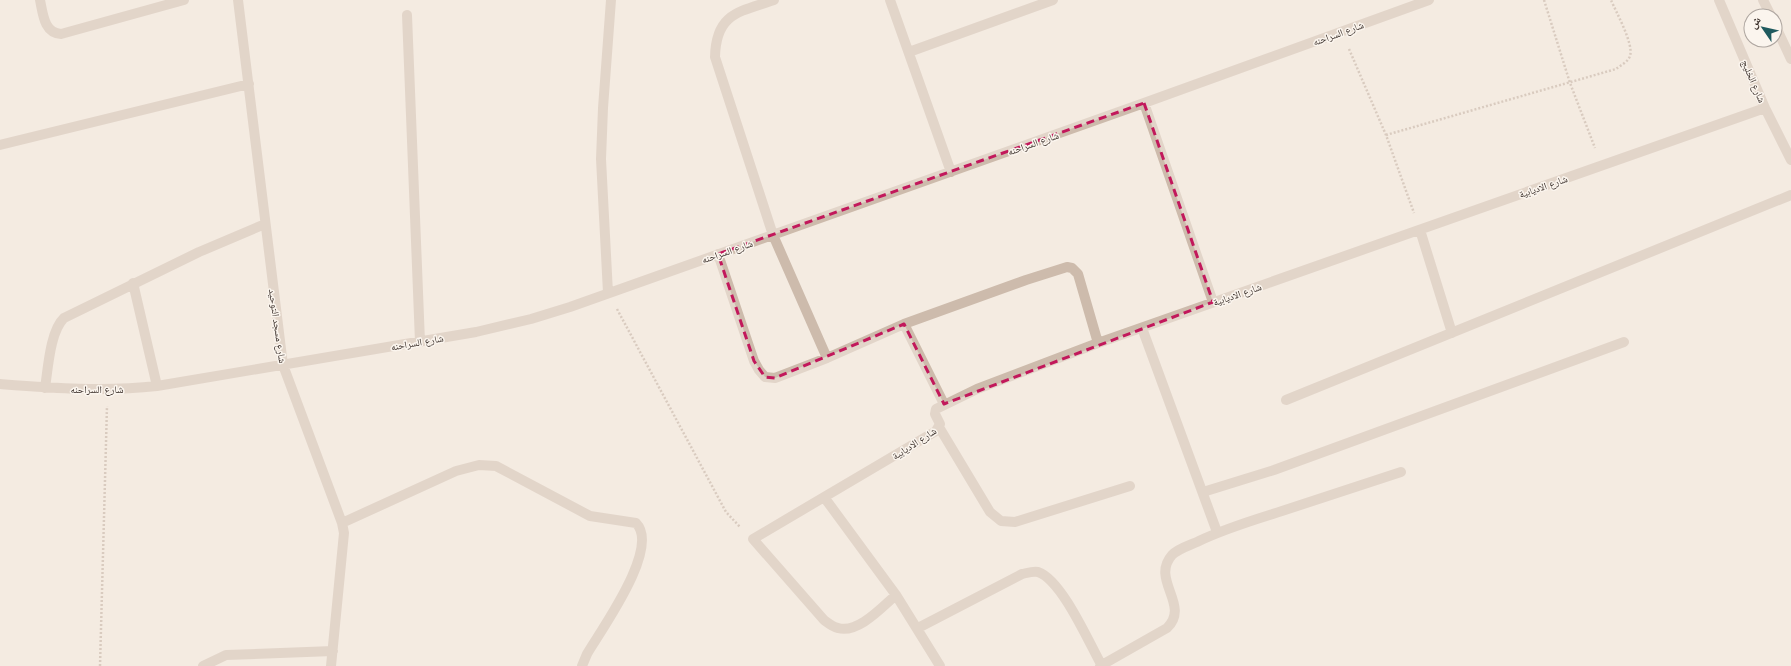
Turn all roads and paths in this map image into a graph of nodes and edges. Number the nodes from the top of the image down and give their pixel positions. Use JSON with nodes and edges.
{"nodes":[{"id":1,"x":40,"y":0,"type":"edge"},
{"id":2,"x":184,"y":0,"type":"edge"},
{"id":3,"x":238,"y":0,"type":"edge"},
{"id":4,"x":611,"y":0,"type":"edge"},
{"id":5,"x":774,"y":0,"type":"edge"},
{"id":6,"x":890,"y":0,"type":"edge"},
{"id":7,"x":1053,"y":0,"type":"edge"},
{"id":8,"x":1429,"y":0,"type":"edge"},
{"id":9,"x":1544,"y":0,"type":"edge"},
{"id":10,"x":1611,"y":0,"type":"edge"},
{"id":11,"x":1719,"y":0,"type":"edge"},
{"id":12,"x":407,"y":15,"type":"dead end"},
{"id":13,"x":1342,"y":32,"type":"junction"},
{"id":14,"x":1783,"y":42,"type":"edge"},
{"id":15,"x":909,"y":52,"type":"junction"},
{"id":16,"x":1791,"y":59,"type":"edge"},
{"id":17,"x":1570,"y":82,"type":"junction"},
{"id":18,"x":249,"y":84,"type":"junction"},
{"id":19,"x":1144,"y":103,"type":"junction"},
{"id":20,"x":1765,"y":108,"type":"junction"},
{"id":21,"x":1386,"y":135,"type":"junction"},
{"id":22,"x":0,"y":145,"type":"edge"},
{"id":23,"x":1791,"y":160,"type":"edge"},
{"id":24,"x":1602,"y":165,"type":"junction"},
{"id":25,"x":951,"y":172,"type":"junction"},
{"id":26,"x":1791,"y":196,"type":"edge"},
{"id":27,"x":265,"y":224,"type":"junction"},
{"id":28,"x":1420,"y":230,"type":"junction"},
{"id":29,"x":773,"y":235,"type":"junction"},
{"id":30,"x":718,"y":254,"type":"junction"},
{"id":31,"x":133,"y":283,"type":"junction"},
{"id":32,"x":608,"y":293,"type":"junction"},
{"id":33,"x":1213,"y":302,"type":"junction"},
{"id":34,"x":904,"y":324,"type":"junction"},
{"id":35,"x":1142,"y":328,"type":"junction"},
{"id":36,"x":1452,"y":333,"type":"junction"},
{"id":37,"x":420,"y":342,"type":"junction"},
{"id":38,"x":1624,"y":342,"type":"dead end"},
{"id":39,"x":1098,"y":343,"type":"junction"},
{"id":40,"x":827,"y":358,"type":"junction"},
{"id":41,"x":283,"y":365,"type":"junction"},
{"id":42,"x":0,"y":384,"type":"edge"},
{"id":43,"x":157,"y":386,"type":"junction"},
{"id":44,"x":45,"y":388,"type":"junction"},
{"id":45,"x":108,"y":390,"type":"junction"},
{"id":46,"x":1286,"y":400,"type":"dead end"},
{"id":47,"x":944,"y":404,"type":"junction"},
{"id":48,"x":939,"y":427,"type":"junction"},
{"id":49,"x":1401,"y":472,"type":"dead end"},
{"id":50,"x":1130,"y":486,"type":"dead end"},
{"id":51,"x":1203,"y":492,"type":"junction"},
{"id":52,"x":824,"y":497,"type":"junction"},
{"id":53,"x":342,"y":523,"type":"junction"},
{"id":54,"x":1217,"y":532,"type":"junction"},
{"id":55,"x":753,"y":539,"type":"junction"},
{"id":56,"x":896,"y":594,"type":"junction"},
{"id":57,"x":918,"y":628,"type":"junction"},
{"id":58,"x":333,"y":651,"type":"junction"},
{"id":59,"x":100,"y":666,"type":"edge"},
{"id":60,"x":203,"y":666,"type":"edge"},
{"id":61,"x":331,"y":666,"type":"edge"},
{"id":62,"x":582,"y":666,"type":"edge"},
{"id":63,"x":940,"y":666,"type":"edge"},
{"id":64,"x":1101,"y":666,"type":"edge"}],
"edges":[{"from":1,"to":2,"type":"street"},
{"from":3,"to":18,"type":"street","name":"شارع مسجد التوحيد"},
{"from":4,"to":32,"type":"street"},
{"from":5,"to":29,"type":"street"},
{"from":6,"to":15,"type":"street"},
{"from":7,"to":15,"type":"street"},
{"from":8,"to":13,"type":"street","name":"شارع السراحنه"},
{"from":9,"to":17,"type":"path"},
{"from":10,"to":17,"type":"path"},
{"from":11,"to":20,"type":"street","name":"شارع الخليج"},
{"from":12,"to":37,"type":"street"},
{"from":13,"to":19,"type":"street","name":"شارع السراحنه"},
{"from":13,"to":21,"type":"path"},
{"from":14,"to":16,"type":"street"},
{"from":15,"to":25,"type":"street"},
{"from":17,"to":21,"type":"path"},
{"from":17,"to":24,"type":"path"},
{"from":18,"to":22,"type":"street"},
{"from":18,"to":27,"type":"street","name":"شارع مسجد التوحيد"},
{"from":19,"to":25,"type":"street","name":"شارع السراحنه"},
{"from":19,"to":33,"type":"street"},
{"from":20,"to":23,"type":"street","name":"شارع الخليج"},
{"from":20,"to":24,"type":"street","name":"شارع الاديابية"},
{"from":21,"to":28,"type":"path"},
{"from":24,"to":28,"type":"street","name":"شارع الاديابية"},
{"from":25,"to":29,"type":"street","name":"شارع السراحنه"},
{"from":26,"to":36,"type":"street"},
{"from":27,"to":31,"type":"street"},
{"from":27,"to":41,"type":"street","name":"شارع مسجد التوحيد"},
{"from":28,"to":33,"type":"street","name":"شارع الاديابية"},
{"from":28,"to":36,"type":"street"},
{"from":29,"to":30,"type":"street","name":"شارع السراحنه"},
{"from":29,"to":40,"type":"street"},
{"from":30,"to":32,"type":"street","name":"شارع السراحنه"},
{"from":30,"to":40,"type":"street"},
{"from":31,"to":43,"type":"street"},
{"from":31,"to":44,"type":"street"},
{"from":32,"to":37,"type":"street","name":"شارع السراحنه"},
{"from":32,"to":55,"type":"path"},
{"from":33,"to":35,"type":"street","name":"شارع الاديابية"},
{"from":34,"to":39,"type":"street"},
{"from":34,"to":40,"type":"street"},
{"from":34,"to":47,"type":"street"},
{"from":35,"to":39,"type":"street","name":"شارع الاديابية"},
{"from":35,"to":51,"type":"street"},
{"from":36,"to":46,"type":"street"},
{"from":37,"to":41,"type":"street","name":"شارع السراحنه"},
{"from":38,"to":51,"type":"street"},
{"from":39,"to":47,"type":"street","name":"شارع الاديابية"},
{"from":41,"to":43,"type":"street","name":"شارع السراحنه"},
{"from":41,"to":53,"type":"street","name":"شارع مسجد التوحيد"},
{"from":42,"to":44,"type":"street","name":"شارع السراحنه"},
{"from":43,"to":45,"type":"street","name":"شارع السراحنه"},
{"from":44,"to":45,"type":"street","name":"شارع السراحنه"},
{"from":45,"to":59,"type":"path"},
{"from":47,"to":48,"type":"street","name":"شارع الاديابية"},
{"from":48,"to":50,"type":"street"},
{"from":48,"to":52,"type":"street","name":"شارع الاديابية"},
{"from":49,"to":54,"type":"street"},
{"from":51,"to":54,"type":"street"},
{"from":52,"to":55,"type":"street","name":"شارع الاديابية"},
{"from":52,"to":56,"type":"street"},
{"from":53,"to":58,"type":"street","name":"شارع مسجد التوحيد"},
{"from":53,"to":62,"type":"street"},
{"from":54,"to":64,"type":"street"},
{"from":55,"to":56,"type":"street"},
{"from":56,"to":57,"type":"street"},
{"from":57,"to":63,"type":"street"},
{"from":57,"to":64,"type":"street"},
{"from":58,"to":60,"type":"street"},
{"from":58,"to":61,"type":"street","name":"شارع مسجد التوحيد"}]}
